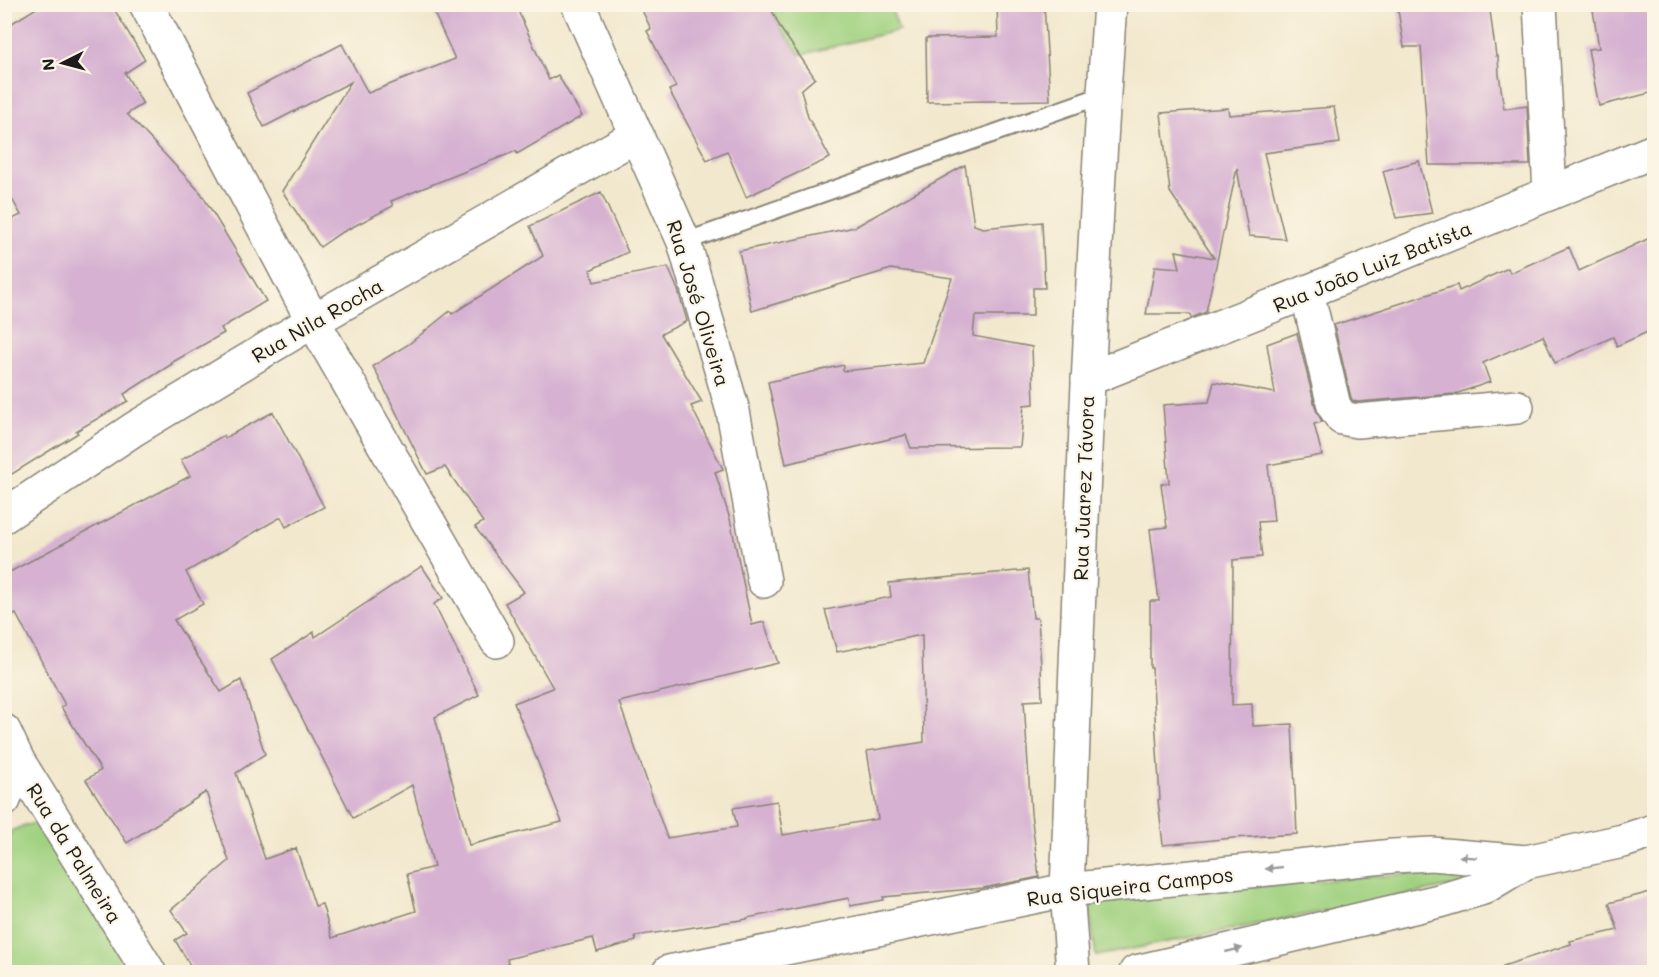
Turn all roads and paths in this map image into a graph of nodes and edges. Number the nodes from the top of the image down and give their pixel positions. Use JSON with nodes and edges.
{"nodes":[{"id":1,"x":147,"y":4,"type":"edge"},
{"id":2,"x":578,"y":4,"type":"edge"},
{"id":3,"x":1110,"y":4,"type":"edge"},
{"id":4,"x":1540,"y":4,"type":"edge"},
{"id":5,"x":1103,"y":95,"type":"junction"},
{"id":6,"x":637,"y":135,"type":"junction"},
{"id":7,"x":1654,"y":151,"type":"edge"},
{"id":8,"x":1550,"y":193,"type":"junction"},
{"id":9,"x":684,"y":242,"type":"junction"},
{"id":10,"x":1307,"y":292,"type":"junction"},
{"id":11,"x":313,"y":321,"type":"junction"},
{"id":12,"x":1088,"y":379,"type":"junction"},
{"id":13,"x":1516,"y":407,"type":"dead end"},
{"id":14,"x":4,"y":516,"type":"edge"},
{"id":15,"x":764,"y":581,"type":"dead end"},
{"id":16,"x":497,"y":641,"type":"dead end"},
{"id":17,"x":4,"y":731,"type":"edge"},
{"id":18,"x":18,"y":760,"type":"junction"},
{"id":19,"x":4,"y":800,"type":"edge"},
{"id":20,"x":1654,"y":831,"type":"edge"},
{"id":21,"x":1526,"y":862,"type":"junction"},
{"id":22,"x":1067,"y":890,"type":"junction"},
{"id":23,"x":149,"y":972,"type":"edge"},
{"id":24,"x":669,"y":972,"type":"edge"},
{"id":25,"x":1073,"y":972,"type":"edge"},
{"id":26,"x":1136,"y":972,"type":"edge"}],
"edges":[{"from":1,"to":11,"type":"street"},
{"from":2,"to":6,"type":"street","name":"Rua José Oliveira"},
{"from":3,"to":5,"type":"street","name":"Rua Juarez Távora"},
{"from":4,"to":8,"type":"street"},
{"from":5,"to":9,"type":"lane"},
{"from":5,"to":12,"type":"street","name":"Rua Juarez Távora"},
{"from":6,"to":9,"type":"street","name":"Rua José Oliveira"},
{"from":6,"to":11,"type":"street","name":"Rua Nila Rocha"},
{"from":7,"to":8,"type":"street","name":"Rua João Luiz Batista"},
{"from":8,"to":10,"type":"street","name":"Rua João Luiz Batista"},
{"from":9,"to":15,"type":"street","name":"Rua José Oliveira"},
{"from":10,"to":12,"type":"street","name":"Rua João Luiz Batista"},
{"from":10,"to":13,"type":"street"},
{"from":11,"to":14,"type":"street","name":"Rua Nila Rocha"},
{"from":11,"to":16,"type":"street"},
{"from":12,"to":22,"type":"street","name":"Rua Juarez Távora"},
{"from":17,"to":18,"type":"street","name":"Rua da Palmeira"},
{"from":18,"to":19,"type":"street"},
{"from":18,"to":23,"type":"street","name":"Rua da Palmeira"},
{"from":20,"to":21,"type":"street","name":"Rua Siqueira Campos"},
{"from":21,"to":22,"type":"street","name":"Rua Siqueira Campos","one_way":true},
{"from":26,"to":21,"type":"street","name":"Rua Siqueira Campos","one_way":true},
{"from":22,"to":24,"type":"street","name":"Rua Siqueira Campos"},
{"from":22,"to":25,"type":"street","name":"Rua Juarez Távora"}]}
